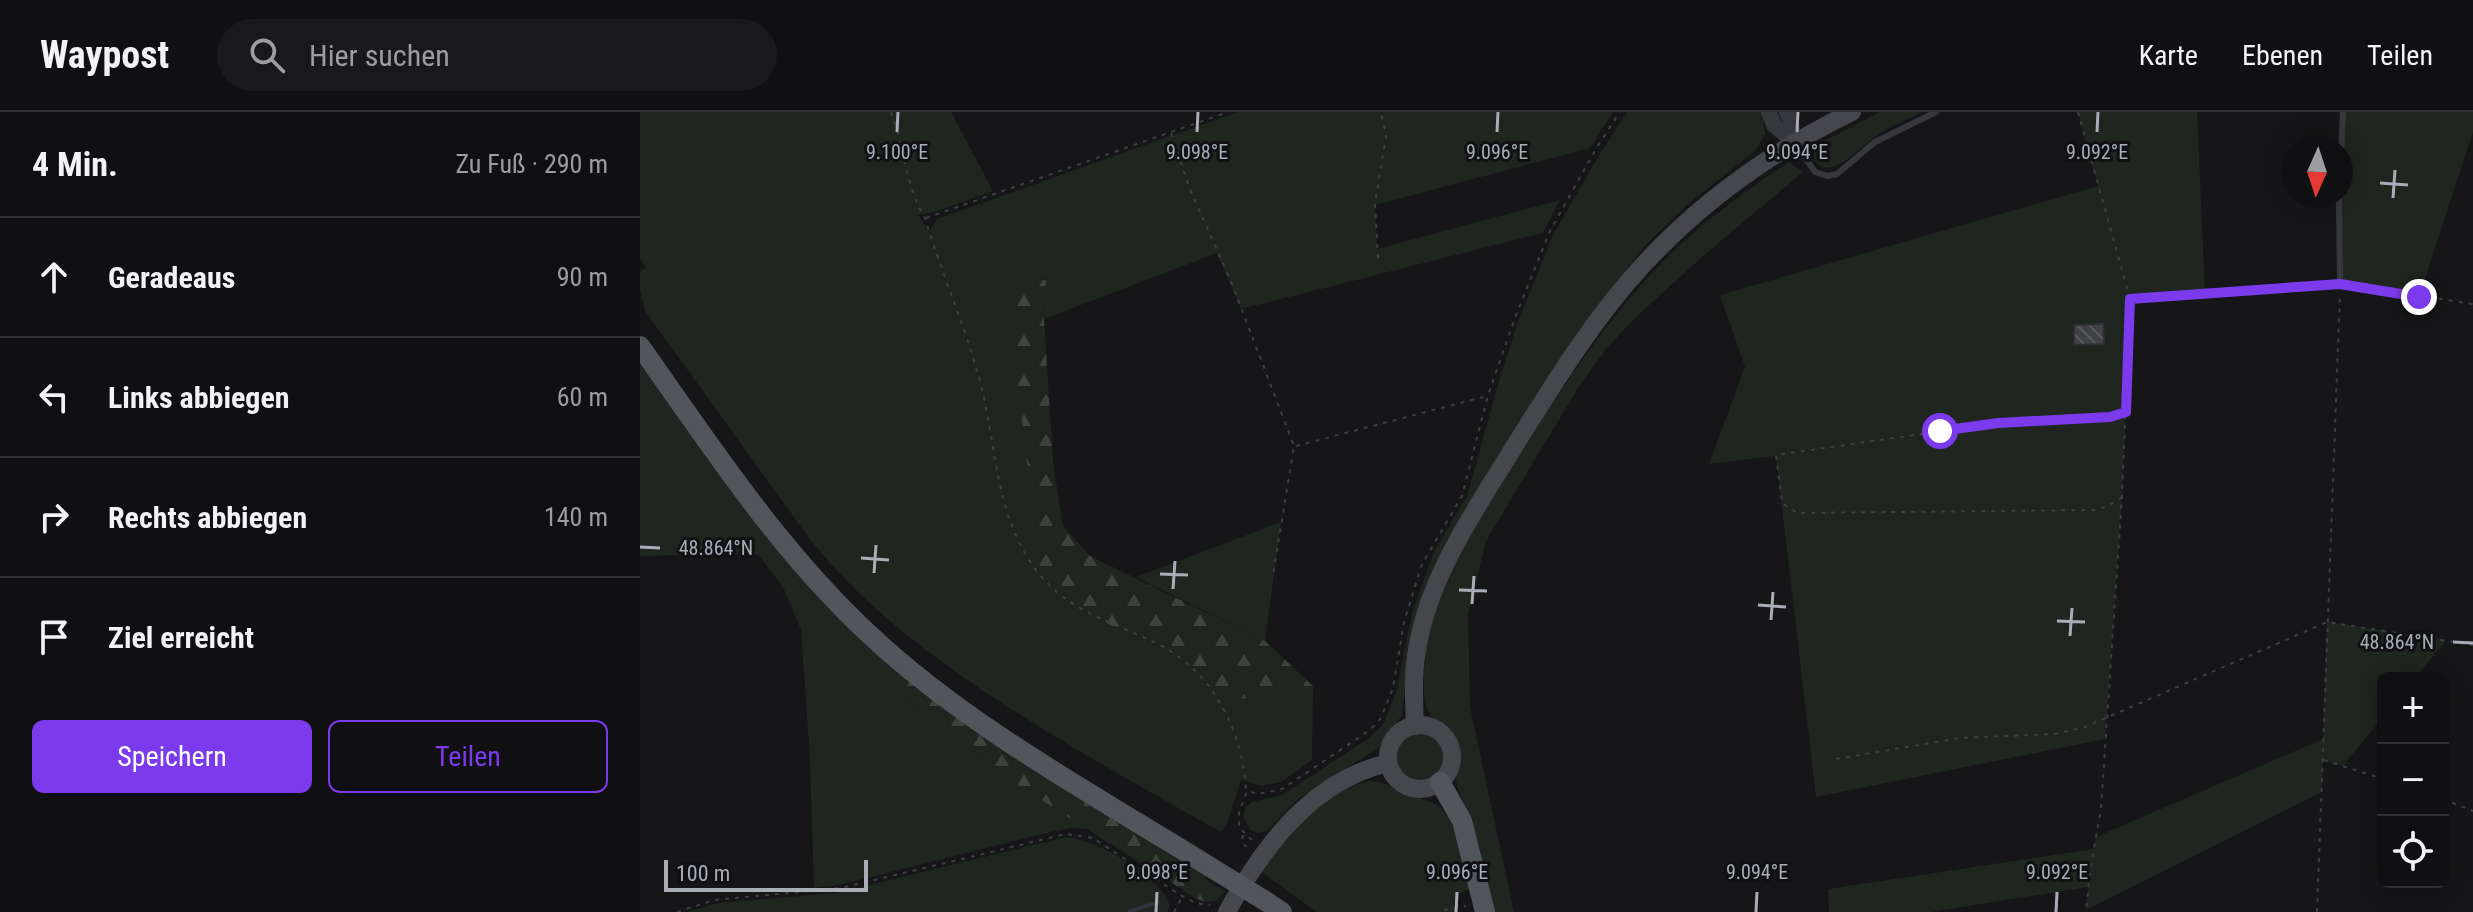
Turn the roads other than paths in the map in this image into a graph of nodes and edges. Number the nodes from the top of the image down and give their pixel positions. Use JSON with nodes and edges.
{"nodes":[{"id":1,"x":1769,"y":112,"type":"edge"},
{"id":2,"x":1787,"y":112,"type":"edge"},
{"id":3,"x":1852,"y":112,"type":"edge"},
{"id":4,"x":1936,"y":112,"type":"edge"},
{"id":5,"x":2343,"y":112,"type":"edge"},
{"id":6,"x":2342,"y":136,"type":"edge"},
{"id":7,"x":1794,"y":142,"type":"junction"},
{"id":8,"x":2339,"y":208,"type":"edge"},
{"id":9,"x":2340,"y":284,"type":"road end"},
{"id":10,"x":640,"y":346,"type":"edge"},
{"id":11,"x":1415,"y":726,"type":"junction"},
{"id":12,"x":1388,"y":763,"type":"junction"},
{"id":13,"x":1440,"y":782,"type":"junction"},
{"id":14,"x":1274,"y":907,"type":"edge"},
{"id":15,"x":1484,"y":907,"type":"edge"},
{"id":16,"x":1227,"y":912,"type":"edge"}],
"edges":[{"from":1,"to":7,"type":"street"},
{"from":2,"to":7,"type":"street"},
{"from":3,"to":7,"type":"main road"},
{"from":4,"to":7,"type":"lane"},
{"from":5,"to":6,"type":"lane"},
{"from":7,"to":11,"type":"main road"},
{"from":8,"to":9,"type":"lane"},
{"from":10,"to":14,"type":"main road","bridge":true},
{"from":11,"to":12,"type":"main road"},
{"from":11,"to":13,"type":"main road"},
{"from":12,"to":13,"type":"main road"},
{"from":12,"to":16,"type":"main road"},
{"from":13,"to":15,"type":"main road"}]}
